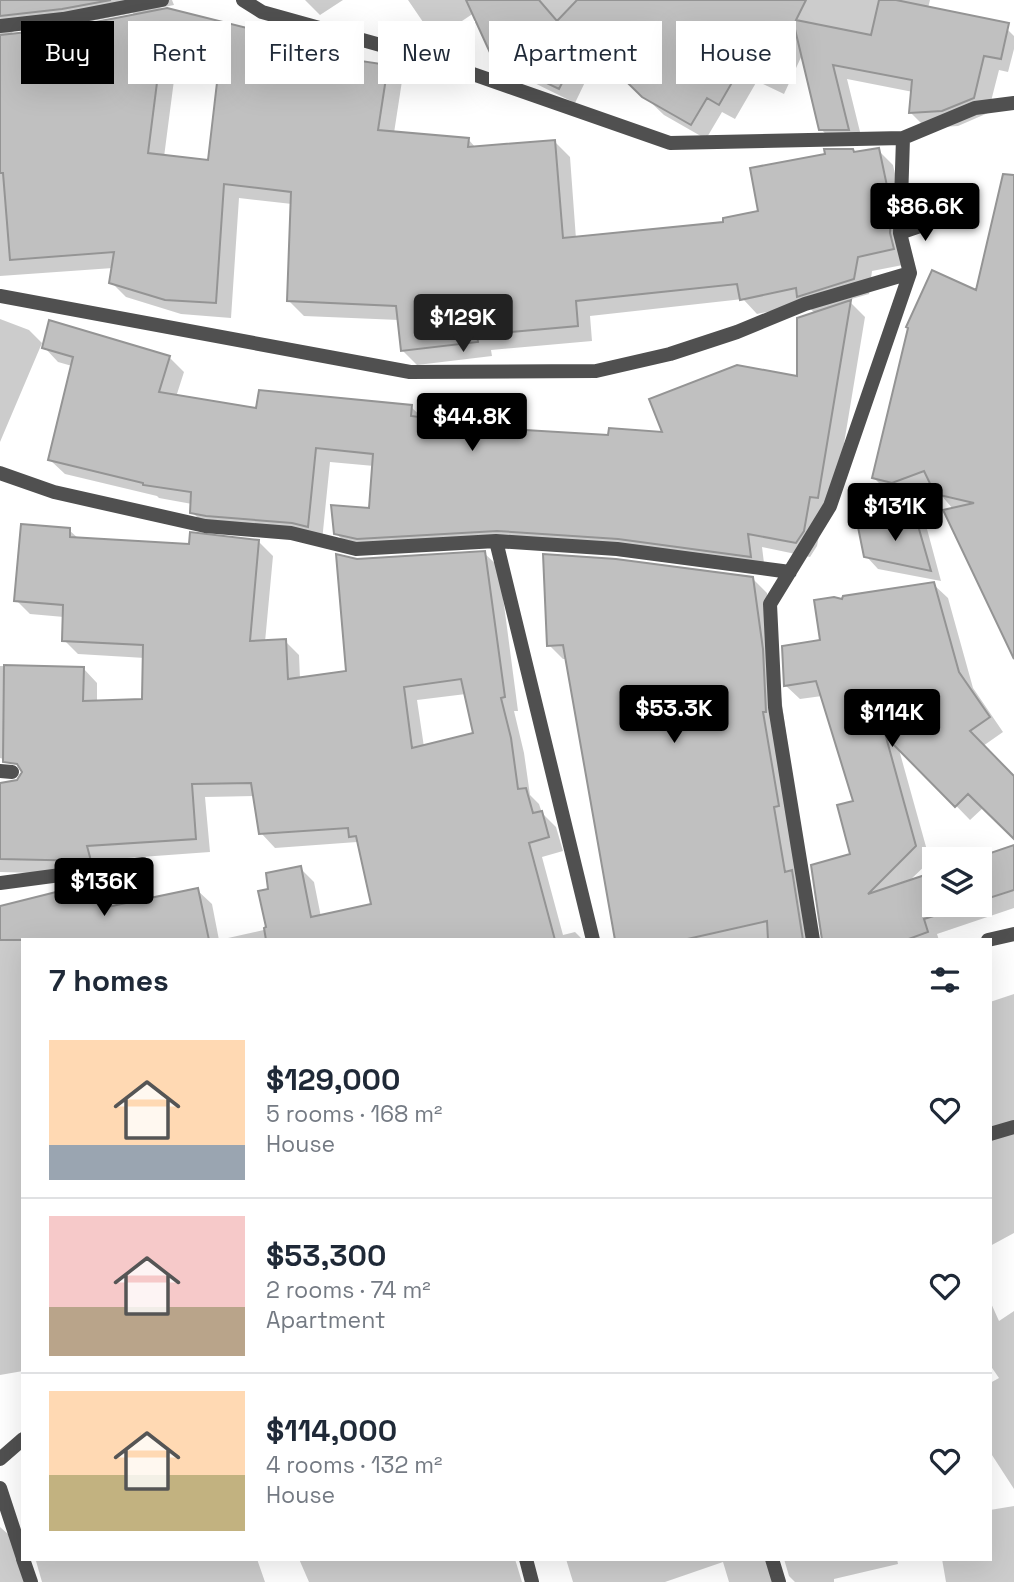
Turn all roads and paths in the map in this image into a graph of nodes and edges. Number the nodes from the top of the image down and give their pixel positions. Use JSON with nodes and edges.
{"nodes":[{"id":1,"x":162,"y":0,"type":"edge"},
{"id":2,"x":243,"y":0,"type":"edge"},
{"id":3,"x":0,"y":26,"type":"edge"},
{"id":4,"x":1014,"y":103,"type":"edge"},
{"id":5,"x":903,"y":138,"type":"junction"},
{"id":6,"x":937,"y":220,"type":"dead end"},
{"id":7,"x":900,"y":233,"type":"junction"},
{"id":8,"x":910,"y":273,"type":"junction"},
{"id":9,"x":0,"y":296,"type":"edge"},
{"id":10,"x":0,"y":473,"type":"edge"},
{"id":11,"x":496,"y":541,"type":"junction"},
{"id":12,"x":790,"y":572,"type":"junction"},
{"id":13,"x":143,"y":864,"type":"dead end"},
{"id":14,"x":0,"y":883,"type":"edge"},
{"id":15,"x":1014,"y":934,"type":"edge"},
{"id":16,"x":593,"y":938,"type":"edge"},
{"id":17,"x":813,"y":938,"type":"edge"},
{"id":18,"x":992,"y":939,"type":"edge"},
{"id":19,"x":1014,"y":1127,"type":"edge"},
{"id":20,"x":992,"y":1132,"type":"edge"},
{"id":21,"x":21,"y":1441,"type":"edge"},
{"id":22,"x":0,"y":1460,"type":"edge"},
{"id":23,"x":0,"y":1488,"type":"edge"},
{"id":24,"x":21,"y":1552,"type":"edge"},
{"id":25,"x":24,"y":1561,"type":"edge"},
{"id":26,"x":527,"y":1561,"type":"edge"},
{"id":27,"x":773,"y":1561,"type":"edge"},
{"id":28,"x":31,"y":1582,"type":"edge"},
{"id":29,"x":532,"y":1582,"type":"edge"},
{"id":30,"x":779,"y":1582,"type":"edge"}],
"edges":[{"from":1,"to":3,"type":"street"},
{"from":2,"to":5,"type":"street"},
{"from":4,"to":5,"type":"street"},
{"from":5,"to":7,"type":"street"},
{"from":6,"to":7,"type":"street"},
{"from":7,"to":8,"type":"street"},
{"from":8,"to":9,"type":"street"},
{"from":8,"to":12,"type":"street"},
{"from":10,"to":11,"type":"street"},
{"from":11,"to":12,"type":"street"},
{"from":11,"to":16,"type":"street"},
{"from":12,"to":17,"type":"street"},
{"from":13,"to":14,"type":"street"},
{"from":15,"to":18,"type":"street"},
{"from":19,"to":20,"type":"street"},
{"from":21,"to":22,"type":"street"},
{"from":23,"to":24,"type":"street"},
{"from":25,"to":28,"type":"street"},
{"from":26,"to":29,"type":"street"},
{"from":27,"to":30,"type":"street"}]}
